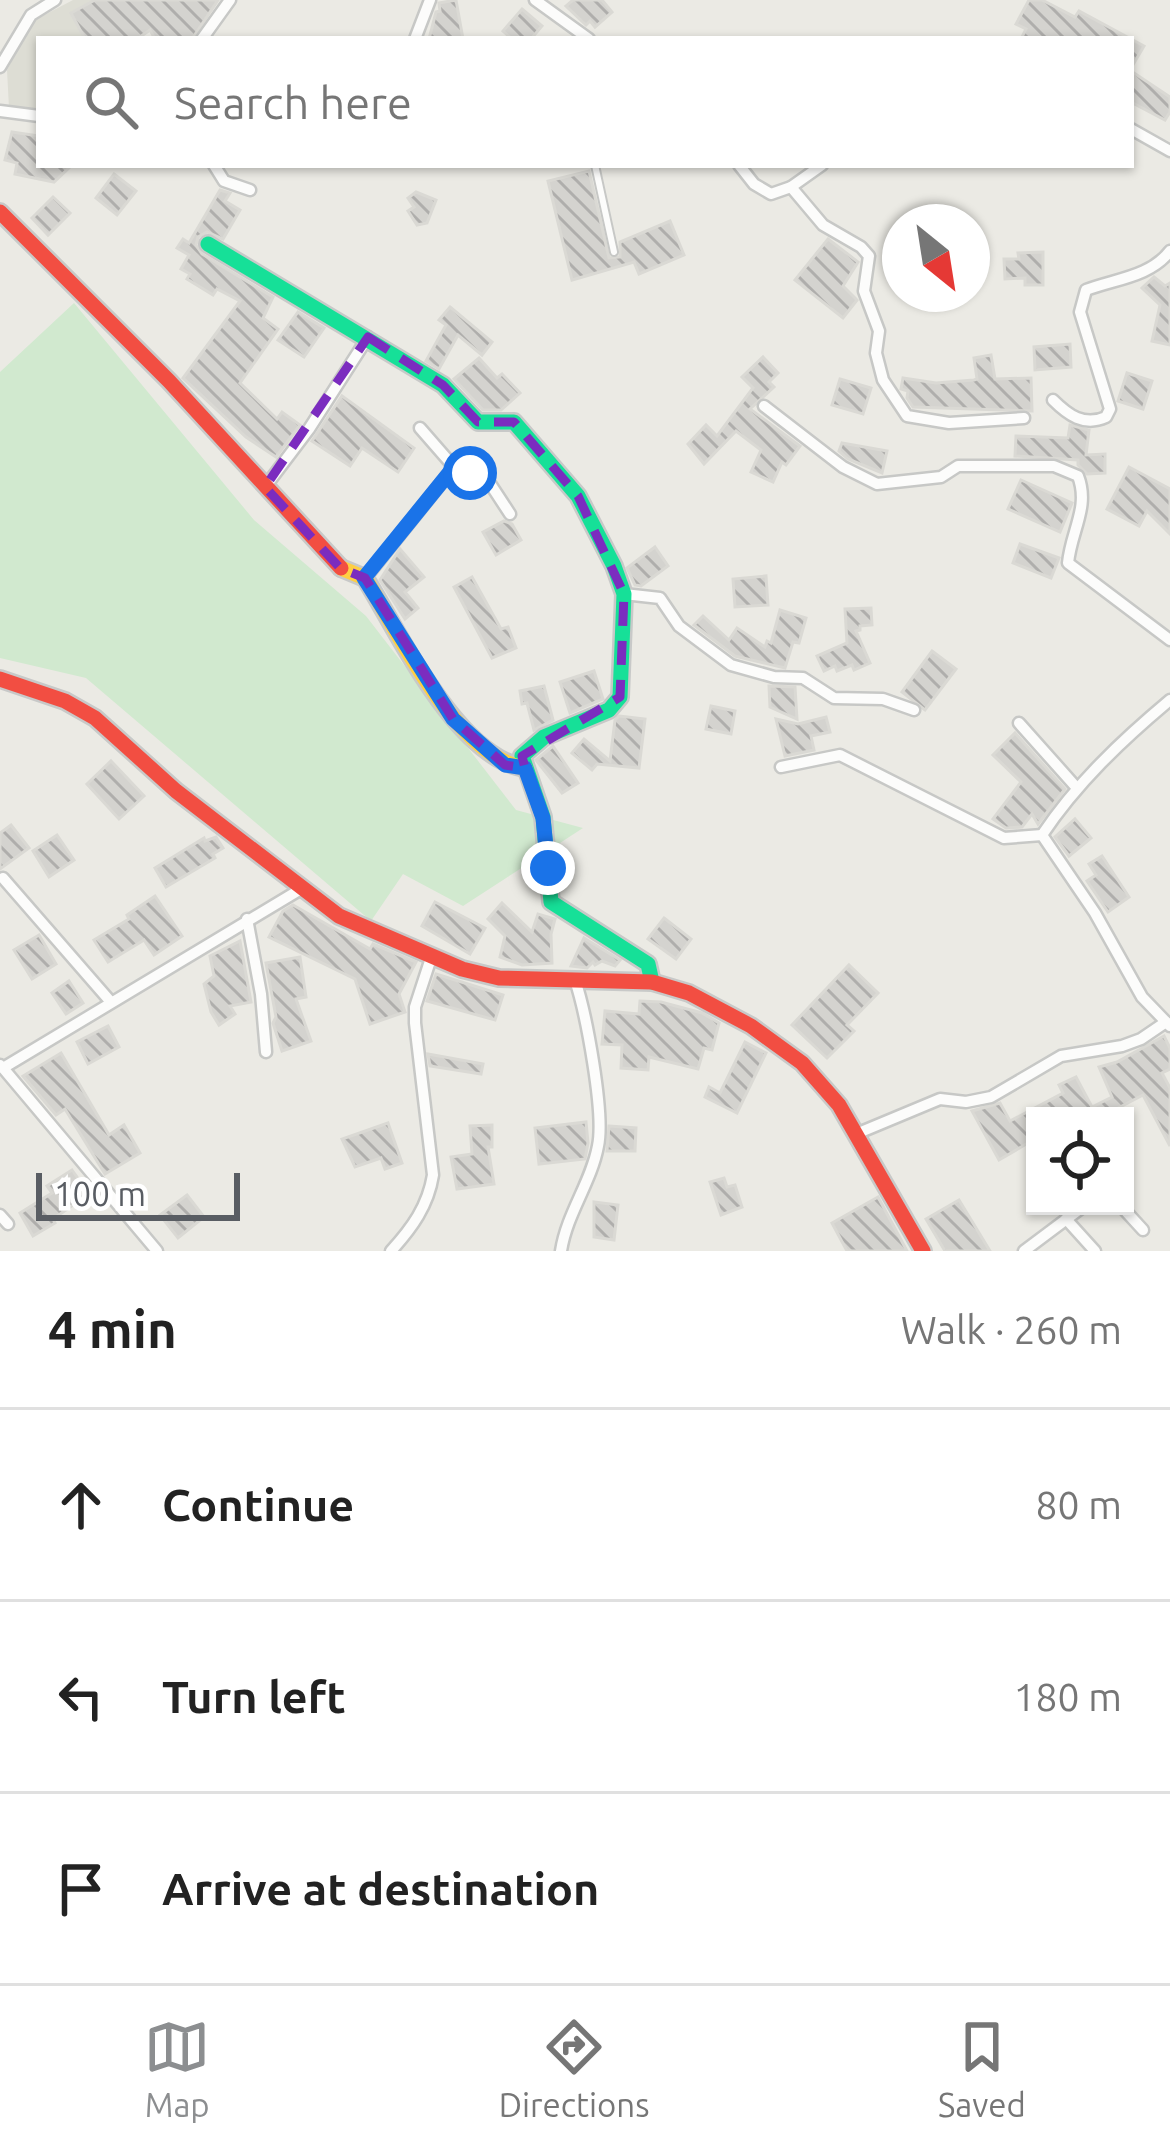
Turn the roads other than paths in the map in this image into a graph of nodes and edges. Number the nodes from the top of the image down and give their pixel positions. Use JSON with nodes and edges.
{"nodes":[{"id":1,"x":55,"y":0,"type":"edge"},
{"id":2,"x":230,"y":0,"type":"edge"},
{"id":3,"x":430,"y":0,"type":"edge"},
{"id":4,"x":535,"y":0,"type":"edge"},
{"id":5,"x":573,"y":34,"type":"edge"},
{"id":6,"x":204,"y":36,"type":"edge"},
{"id":7,"x":416,"y":36,"type":"edge"},
{"id":8,"x":0,"y":67,"type":"edge"},
{"id":9,"x":0,"y":111,"type":"edge"},
{"id":10,"x":36,"y":116,"type":"edge"},
{"id":11,"x":1134,"y":131,"type":"edge"},
{"id":12,"x":1170,"y":151,"type":"edge"},
{"id":13,"x":216,"y":168,"type":"edge"},
{"id":14,"x":596,"y":168,"type":"edge"},
{"id":15,"x":742,"y":168,"type":"edge"},
{"id":16,"x":817,"y":168,"type":"edge"},
{"id":17,"x":791,"y":188,"type":"junction"},
{"id":18,"x":250,"y":190,"type":"dead end"},
{"id":19,"x":0,"y":212,"type":"edge"},
{"id":20,"x":208,"y":244,"type":"dead end"},
{"id":21,"x":1170,"y":250,"type":"edge"},
{"id":22,"x":614,"y":252,"type":"dead end"},
{"id":23,"x":368,"y":337,"type":"junction"},
{"id":24,"x":1053,"y":400,"type":"dead end"},
{"id":25,"x":764,"y":406,"type":"dead end"},
{"id":26,"x":1024,"y":418,"type":"dead end"},
{"id":27,"x":420,"y":428,"type":"dead end"},
{"id":28,"x":454,"y":467,"type":"junction"},
{"id":29,"x":266,"y":487,"type":"junction"},
{"id":30,"x":510,"y":514,"type":"dead end"},
{"id":31,"x":364,"y":578,"type":"junction"},
{"id":32,"x":624,"y":595,"type":"junction"},
{"id":33,"x":1170,"y":640,"type":"edge"},
{"id":34,"x":0,"y":679,"type":"edge"},
{"id":35,"x":1170,"y":700,"type":"edge"},
{"id":36,"x":914,"y":710,"type":"dead end"},
{"id":37,"x":1019,"y":723,"type":"dead end"},
{"id":38,"x":781,"y":767,"type":"dead end"},
{"id":39,"x":525,"y":768,"type":"junction"},
{"id":40,"x":1076,"y":787,"type":"junction"},
{"id":41,"x":1042,"y":836,"type":"junction"},
{"id":42,"x":4,"y":878,"type":"dead end"},
{"id":43,"x":301,"y":889,"type":"junction"},
{"id":44,"x":247,"y":920,"type":"junction"},
{"id":45,"x":431,"y":958,"type":"junction"},
{"id":46,"x":575,"y":980,"type":"junction"},
{"id":47,"x":652,"y":982,"type":"junction"},
{"id":48,"x":110,"y":1001,"type":"junction"},
{"id":49,"x":1168,"y":1024,"type":"edge"},
{"id":50,"x":266,"y":1052,"type":"dead end"},
{"id":51,"x":2,"y":1066,"type":"edge"},
{"id":52,"x":856,"y":1134,"type":"junction"},
{"id":53,"x":1072,"y":1215,"type":"edge"},
{"id":54,"x":1129,"y":1215,"type":"edge"},
{"id":55,"x":1066,"y":1219,"type":"junction"},
{"id":56,"x":1143,"y":1230,"type":"dead end"},
{"id":57,"x":157,"y":1251,"type":"edge"},
{"id":58,"x":392,"y":1251,"type":"edge"},
{"id":59,"x":561,"y":1251,"type":"edge"},
{"id":60,"x":922,"y":1251,"type":"edge"},
{"id":61,"x":1024,"y":1251,"type":"edge"},
{"id":62,"x":1095,"y":1251,"type":"edge"}],
"edges":[{"from":1,"to":8,"type":"street"},
{"from":2,"to":6,"type":"street"},
{"from":3,"to":7,"type":"street"},
{"from":4,"to":5,"type":"street"},
{"from":9,"to":10,"type":"street"},
{"from":11,"to":12,"type":"street"},
{"from":13,"to":18,"type":"street"},
{"from":14,"to":22,"type":"lane"},
{"from":15,"to":17,"type":"street"},
{"from":16,"to":17,"type":"street"},
{"from":17,"to":26,"type":"street"},
{"from":19,"to":29,"type":"street"},
{"from":20,"to":23,"type":"street"},
{"from":21,"to":24,"type":"street"},
{"from":23,"to":29,"type":"street"},
{"from":23,"to":32,"type":"street"},
{"from":25,"to":33,"type":"street"},
{"from":27,"to":28,"type":"street"},
{"from":28,"to":30,"type":"street"},
{"from":28,"to":31,"type":"street"},
{"from":29,"to":31,"type":"street"},
{"from":31,"to":39,"type":"street"},
{"from":32,"to":36,"type":"street"},
{"from":32,"to":39,"type":"street"},
{"from":34,"to":43,"type":"street"},
{"from":35,"to":40,"type":"street"},
{"from":37,"to":40,"type":"street"},
{"from":38,"to":41,"type":"street"},
{"from":39,"to":47,"type":"street"},
{"from":40,"to":41,"type":"street"},
{"from":41,"to":49,"type":"street"},
{"from":42,"to":48,"type":"street"},
{"from":43,"to":44,"type":"street"},
{"from":43,"to":45,"type":"street"},
{"from":44,"to":48,"type":"street"},
{"from":44,"to":50,"type":"street"},
{"from":45,"to":46,"type":"street"},
{"from":45,"to":58,"type":"street"},
{"from":46,"to":47,"type":"street"},
{"from":46,"to":59,"type":"street"},
{"from":47,"to":52,"type":"street"},
{"from":48,"to":51,"type":"street"},
{"from":49,"to":52,"type":"street"},
{"from":51,"to":57,"type":"street"},
{"from":52,"to":60,"type":"street"},
{"from":53,"to":55,"type":"street"},
{"from":54,"to":56,"type":"street"},
{"from":55,"to":61,"type":"street"},
{"from":55,"to":62,"type":"street"}]}
